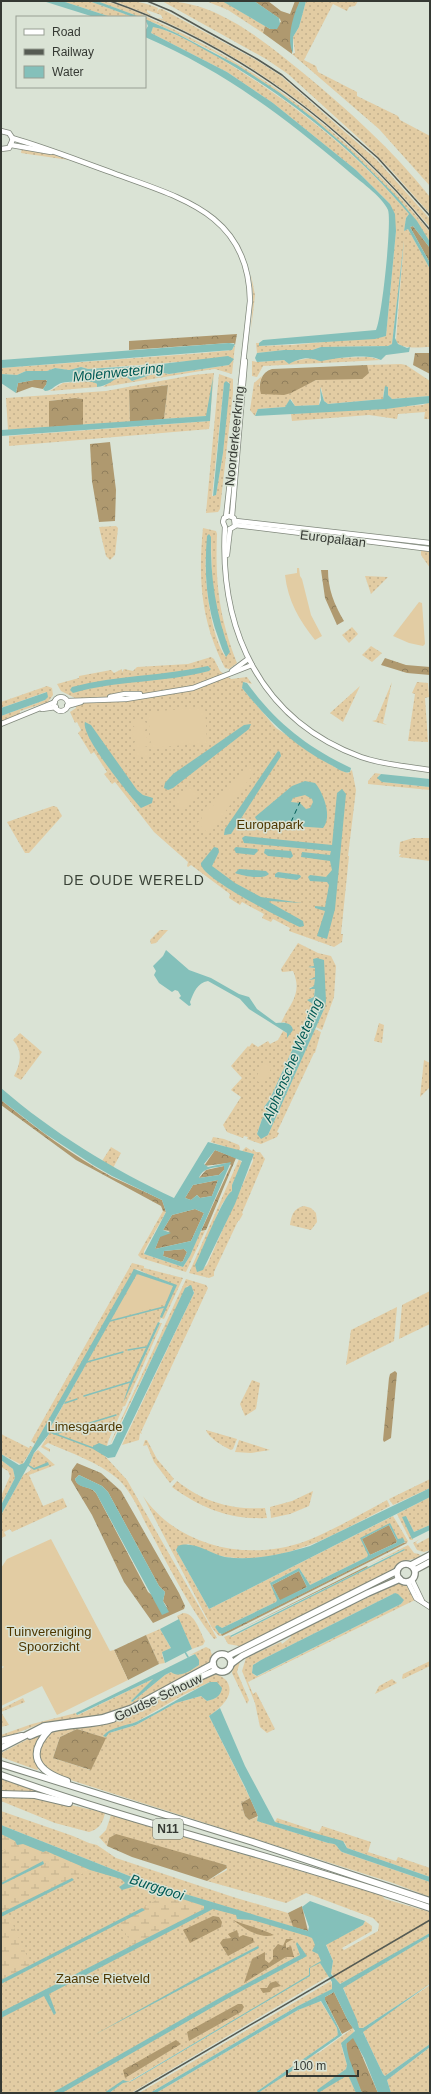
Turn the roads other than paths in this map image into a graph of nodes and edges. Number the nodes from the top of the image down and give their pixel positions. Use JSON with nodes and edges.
{"nodes":[{"id":1,"x":1,"y":131,"type":"edge"},
{"id":2,"x":12,"y":138,"type":"junction"},
{"id":3,"x":11,"y":145,"type":"junction"},
{"id":4,"x":1,"y":149,"type":"edge"},
{"id":5,"x":59,"y":154,"type":"junction"},
{"id":6,"x":245,"y":356,"type":"junction"},
{"id":7,"x":232,"y":516,"type":"junction"},
{"id":8,"x":226,"y":517,"type":"junction"},
{"id":9,"x":235,"y":523,"type":"junction"},
{"id":10,"x":228,"y":528,"type":"junction"},
{"id":11,"x":430,"y":543,"type":"edge"},
{"id":12,"x":430,"y":549,"type":"edge"},
{"id":13,"x":248,"y":659,"type":"junction"},
{"id":14,"x":252,"y":665,"type":"junction"},
{"id":15,"x":229,"y":673,"type":"junction"},
{"id":16,"x":68,"y":704,"type":"junction"},
{"id":17,"x":55,"y":705,"type":"junction"},
{"id":18,"x":1,"y":724,"type":"edge"},
{"id":19,"x":430,"y":766,"type":"edge"},
{"id":20,"x":414,"y":767,"type":"junction"},
{"id":21,"x":430,"y":770,"type":"edge"},
{"id":22,"x":430,"y":1555,"type":"edge"},
{"id":23,"x":430,"y":1562,"type":"edge"},
{"id":24,"x":411,"y":1565,"type":"junction"},
{"id":25,"x":415,"y":1570,"type":"junction"},
{"id":26,"x":397,"y":1571,"type":"junction"},
{"id":27,"x":400,"y":1580,"type":"junction"},
{"id":28,"x":410,"y":1581,"type":"junction"},
{"id":29,"x":430,"y":1607,"type":"edge"},
{"id":30,"x":228,"y":1656,"type":"junction"},
{"id":31,"x":212,"y":1664,"type":"junction"},
{"id":32,"x":231,"y":1664,"type":"junction"},
{"id":33,"x":216,"y":1670,"type":"junction"},
{"id":34,"x":50,"y":1728,"type":"junction"},
{"id":35,"x":22,"y":1736,"type":"junction"},
{"id":36,"x":1,"y":1741,"type":"edge"},
{"id":37,"x":8,"y":1745,"type":"junction"},
{"id":38,"x":1,"y":1748,"type":"edge"},
{"id":39,"x":1,"y":1764,"type":"edge"},
{"id":40,"x":1,"y":1775,"type":"edge"},
{"id":41,"x":1,"y":1794,"type":"edge"},
{"id":42,"x":113,"y":1800,"type":"junction"},
{"id":43,"x":88,"y":1805,"type":"junction"},
{"id":44,"x":430,"y":1901,"type":"edge"},
{"id":45,"x":430,"y":1908,"type":"edge"}],
"edges":[{"from":1,"to":2,"type":"street"},
{"from":2,"to":3,"type":"street"},
{"from":2,"to":5,"type":"street"},
{"from":3,"to":4,"type":"street"},
{"from":3,"to":5,"type":"street"},
{"from":5,"to":6,"type":"street","name":"Noorderkeerkring"},
{"from":6,"to":7,"type":"street","name":"Noorderkeerkring"},
{"from":6,"to":8,"type":"street","name":"Noorderkeerkring"},
{"from":7,"to":8,"type":"street"},
{"from":7,"to":9,"type":"street"},
{"from":8,"to":10,"type":"street","name":"Noorderkeerkring"},
{"from":9,"to":10,"type":"street"},
{"from":9,"to":11,"type":"street","name":"Europalaan"},
{"from":9,"to":12,"type":"street","name":"Europalaan"},
{"from":10,"to":13,"type":"street"},
{"from":13,"to":14,"type":"street"},
{"from":13,"to":15,"type":"street"},
{"from":14,"to":15,"type":"street"},
{"from":14,"to":20,"type":"street"},
{"from":15,"to":16,"type":"street"},
{"from":16,"to":17,"type":"street"},
{"from":16,"to":17,"type":"street"},
{"from":17,"to":18,"type":"street"},
{"from":19,"to":20,"type":"street"},
{"from":20,"to":21,"type":"street"},
{"from":22,"to":24,"type":"main road"},
{"from":23,"to":25,"type":"main road"},
{"from":24,"to":25,"type":"main road"},
{"from":24,"to":26,"type":"main road"},
{"from":25,"to":28,"type":"main road"},
{"from":26,"to":27,"type":"main road"},
{"from":26,"to":30,"type":"main road"},
{"from":27,"to":28,"type":"main road"},
{"from":27,"to":32,"type":"main road"},
{"from":28,"to":29,"type":"street"},
{"from":30,"to":31,"type":"main road"},
{"from":30,"to":32,"type":"main road"},
{"from":31,"to":33,"type":"main road"},
{"from":31,"to":35,"type":"main road","name":"Goudse Schouw"},
{"from":32,"to":33,"type":"main road"},
{"from":33,"to":34,"type":"main road","name":"Goudse Schouw"},
{"from":34,"to":37,"type":"main road","name":"Goudse Schouw"},
{"from":34,"to":42,"type":"highway","number":"N11"},
{"from":35,"to":36,"type":"highway"},
{"from":35,"to":37,"type":"main road","name":"Goudse Schouw"},
{"from":37,"to":38,"type":"main road","name":"Goudse Schouw"},
{"from":39,"to":42,"type":"highway","number":"N11"},
{"from":40,"to":43,"type":"highway","number":"N11"},
{"from":41,"to":43,"type":"highway","number":"N11"},
{"from":42,"to":44,"type":"highway","number":"N11"},
{"from":43,"to":45,"type":"highway","number":"N11"}]}
